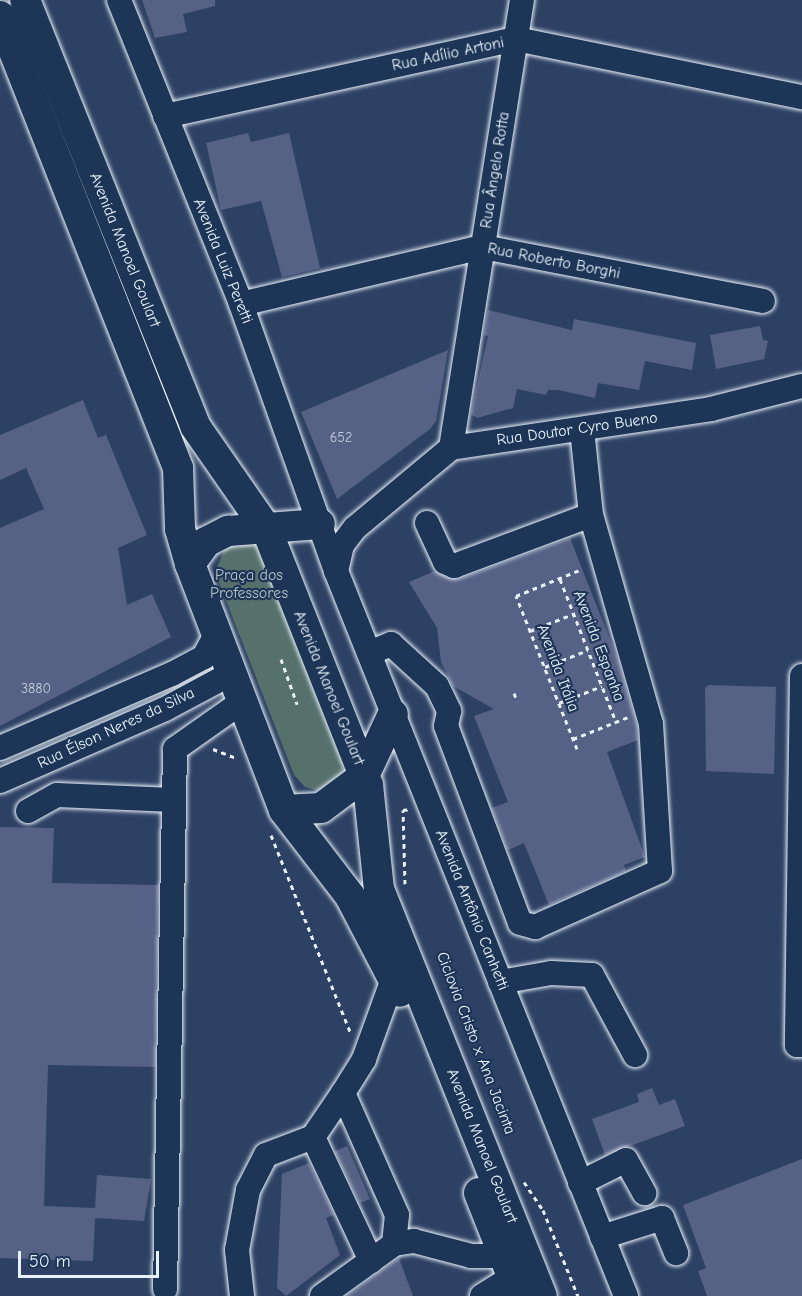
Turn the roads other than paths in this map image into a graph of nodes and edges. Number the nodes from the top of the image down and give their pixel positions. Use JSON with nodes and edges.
{"nodes":[{"id":1,"x":25,"y":0,"type":"edge"},
{"id":2,"x":119,"y":0,"type":"edge"},
{"id":3,"x":522,"y":0,"type":"edge"},
{"id":4,"x":0,"y":16,"type":"edge"},
{"id":5,"x":516,"y":39,"type":"junction"},
{"id":6,"x":802,"y":98,"type":"edge"},
{"id":7,"x":165,"y":116,"type":"junction"},
{"id":8,"x":483,"y":247,"type":"junction"},
{"id":9,"x":763,"y":301,"type":"dead end"},
{"id":10,"x":242,"y":304,"type":"junction"},
{"id":11,"x":802,"y":386,"type":"edge"},
{"id":12,"x":582,"y":429,"type":"junction"},
{"id":13,"x":451,"y":448,"type":"junction"},
{"id":14,"x":371,"y":510,"type":"junction"},
{"id":15,"x":591,"y":515,"type":"junction"},
{"id":16,"x":427,"y":523,"type":"dead end"},
{"id":17,"x":320,"y":524,"type":"junction"},
{"id":18,"x":266,"y":528,"type":"junction"},
{"id":19,"x":190,"y":564,"type":"junction"},
{"id":20,"x":336,"y":571,"type":"junction"},
{"id":21,"x":217,"y":633,"type":"junction"},
{"id":22,"x":369,"y":653,"type":"junction"},
{"id":23,"x":232,"y":673,"type":"junction"},
{"id":24,"x":802,"y":676,"type":"edge"},
{"id":25,"x":243,"y":701,"type":"junction"},
{"id":26,"x":393,"y":714,"type":"junction"},
{"id":27,"x":22,"y":738,"type":"junction"},
{"id":28,"x":0,"y":748,"type":"edge"},
{"id":29,"x":33,"y":766,"type":"junction"},
{"id":30,"x":364,"y":776,"type":"junction"},
{"id":31,"x":0,"y":781,"type":"edge"},
{"id":32,"x":173,"y":800,"type":"junction"},
{"id":33,"x":28,"y":811,"type":"dead end"},
{"id":34,"x":277,"y":821,"type":"junction"},
{"id":35,"x":800,"y":827,"type":"edge"},
{"id":36,"x":394,"y":976,"type":"junction"},
{"id":37,"x":501,"y":981,"type":"junction"},
{"id":38,"x":799,"y":1045,"type":"edge"},
{"id":39,"x":635,"y":1055,"type":"dead end"},
{"id":40,"x":343,"y":1093,"type":"junction"},
{"id":41,"x":313,"y":1137,"type":"junction"},
{"id":42,"x":580,"y":1183,"type":"junction"},
{"id":43,"x":644,"y":1193,"type":"dead end"},
{"id":44,"x":602,"y":1237,"type":"junction"},
{"id":45,"x":394,"y":1244,"type":"junction"},
{"id":46,"x":676,"y":1253,"type":"dead end"},
{"id":47,"x":371,"y":1261,"type":"junction"},
{"id":48,"x":512,"y":1276,"type":"edge"},
{"id":49,"x":165,"y":1288,"type":"dead end"},
{"id":50,"x":242,"y":1296,"type":"edge"},
{"id":51,"x":322,"y":1296,"type":"edge"},
{"id":52,"x":482,"y":1296,"type":"edge"},
{"id":53,"x":542,"y":1296,"type":"edge"},
{"id":54,"x":626,"y":1296,"type":"edge"}],
"edges":[{"from":1,"to":18,"type":"main road","name":"Avenida Manoel Goulart"},
{"from":2,"to":7,"type":"street","name":"Avenida Luiz Peretti"},
{"from":3,"to":5,"type":"street","name":"Rua Ângelo Rotta"},
{"from":4,"to":19,"type":"main road","name":"Avenida Manoel Goulart"},
{"from":5,"to":6,"type":"street","name":"Rua Adílio Artoni"},
{"from":5,"to":7,"type":"street","name":"Rua Adílio Artoni"},
{"from":5,"to":8,"type":"street","name":"Rua Ângelo Rotta"},
{"from":7,"to":10,"type":"street","name":"Avenida Luiz Peretti"},
{"from":8,"to":9,"type":"street","name":"Rua Roberto Borghi"},
{"from":8,"to":10,"type":"street","name":"Rua Roberto Borghi"},
{"from":8,"to":13,"type":"street","name":"Rua Ângelo Rotta"},
{"from":10,"to":17,"type":"street","name":"Avenida Luiz Peretti"},
{"from":11,"to":12,"type":"street","name":"Rua Doutor Cyro Bueno"},
{"from":12,"to":13,"type":"street","name":"Rua Doutor Cyro Bueno"},
{"from":12,"to":15,"type":"street"},
{"from":13,"to":14,"type":"street","name":"Rua Doutor Cyro Bueno"},
{"from":14,"to":17,"type":"street","name":"Rua Doutor Cyro Bueno"},
{"from":14,"to":20,"type":"street","name":"Rua Doutor Cyro Bueno"},
{"from":15,"to":16,"type":"street"},
{"from":15,"to":22,"type":"street"},
{"from":17,"to":18,"type":"main road"},
{"from":17,"to":20,"type":"street","name":"Avenida Antônio Canhetti"},
{"from":18,"to":19,"type":"main road"},
{"from":18,"to":30,"type":"main road","name":"Avenida Manoel Goulart"},
{"from":19,"to":21,"type":"main road","name":"Avenida Manoel Goulart"},
{"from":20,"to":22,"type":"street","name":"Avenida Antônio Canhetti"},
{"from":21,"to":23,"type":"main road","name":"Avenida Manoel Goulart"},
{"from":21,"to":27,"type":"street","name":"Rua Élson Neres da Silva"},
{"from":22,"to":26,"type":"street","name":"Avenida Antônio Canhetti"},
{"from":23,"to":25,"type":"main road","name":"Avenida Manoel Goulart"},
{"from":23,"to":29,"type":"street","name":"Rua Élson Neres da Silva"},
{"from":24,"to":35,"type":"street"},
{"from":25,"to":32,"type":"street"},
{"from":25,"to":34,"type":"main road","name":"Avenida Manoel Goulart"},
{"from":26,"to":30,"type":"main road"},
{"from":26,"to":37,"type":"street","name":"Avenida Antônio Canhetti"},
{"from":27,"to":28,"type":"street","name":"Rua Élson Neres da Silva"},
{"from":27,"to":29,"type":"street"},
{"from":29,"to":31,"type":"street","name":"Rua Élson Neres da Silva"},
{"from":30,"to":34,"type":"main road"},
{"from":30,"to":53,"type":"main road","name":"Avenida Manoel Goulart"},
{"from":32,"to":33,"type":"street"},
{"from":32,"to":49,"type":"street"},
{"from":34,"to":36,"type":"main road","name":"Avenida Manoel Goulart"},
{"from":35,"to":38,"type":"street"},
{"from":36,"to":40,"type":"street"},
{"from":36,"to":48,"type":"main road","name":"Avenida Manoel Goulart"},
{"from":37,"to":39,"type":"street"},
{"from":37,"to":42,"type":"street","name":"Avenida Antônio Canhetti"},
{"from":40,"to":41,"type":"street"},
{"from":40,"to":45,"type":"street"},
{"from":41,"to":47,"type":"street"},
{"from":41,"to":50,"type":"street"},
{"from":42,"to":43,"type":"street"},
{"from":42,"to":44,"type":"street","name":"Avenida Antônio Canhetti"},
{"from":44,"to":46,"type":"street"},
{"from":44,"to":54,"type":"street","name":"Avenida Antônio Canhetti"},
{"from":45,"to":47,"type":"street"},
{"from":45,"to":48,"type":"street"},
{"from":47,"to":51,"type":"street"},
{"from":48,"to":52,"type":"street"}]}
